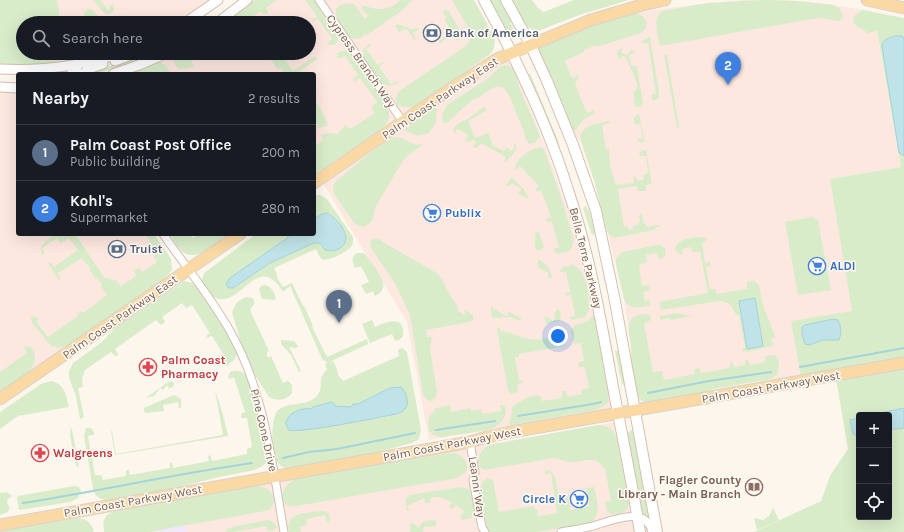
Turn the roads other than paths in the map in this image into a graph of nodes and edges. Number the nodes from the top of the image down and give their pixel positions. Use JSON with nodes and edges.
{"nodes":[{"id":1,"x":218,"y":0,"type":"edge"},
{"id":2,"x":247,"y":0,"type":"edge"},
{"id":3,"x":319,"y":0,"type":"edge"},
{"id":4,"x":484,"y":0,"type":"edge"},
{"id":5,"x":506,"y":0,"type":"edge"},
{"id":6,"x":665,"y":0,"type":"edge"},
{"id":7,"x":866,"y":0,"type":"edge"},
{"id":8,"x":904,"y":8,"type":"edge"},
{"id":9,"x":195,"y":16,"type":"edge"},
{"id":10,"x":226,"y":16,"type":"edge"},
{"id":11,"x":530,"y":44,"type":"junction"},
{"id":12,"x":512,"y":52,"type":"junction"},
{"id":13,"x":94,"y":60,"type":"edge"},
{"id":14,"x":115,"y":60,"type":"edge"},
{"id":15,"x":151,"y":60,"type":"edge"},
{"id":16,"x":78,"y":64,"type":"junction"},
{"id":17,"x":0,"y":69,"type":"edge"},
{"id":18,"x":73,"y":72,"type":"edge"},
{"id":19,"x":85,"y":72,"type":"edge"},
{"id":20,"x":119,"y":72,"type":"edge"},
{"id":21,"x":16,"y":83,"type":"edge"},
{"id":22,"x":3,"y":87,"type":"edge"},
{"id":23,"x":16,"y":88,"type":"edge"},
{"id":24,"x":403,"y":122,"type":"junction"},
{"id":25,"x":316,"y":182,"type":"edge"},
{"id":26,"x":164,"y":236,"type":"edge"},
{"id":27,"x":237,"y":236,"type":"edge"},
{"id":28,"x":188,"y":270,"type":"junction"},
{"id":29,"x":904,"y":363,"type":"edge"},
{"id":30,"x":0,"y":399,"type":"edge"},
{"id":31,"x":636,"y":410,"type":"junction"},
{"id":32,"x":619,"y":414,"type":"junction"},
{"id":33,"x":470,"y":442,"type":"junction"},
{"id":34,"x":274,"y":476,"type":"junction"},
{"id":35,"x":637,"y":516,"type":"junction"},
{"id":36,"x":0,"y":525,"type":"edge"},
{"id":37,"x":284,"y":532,"type":"edge"},
{"id":38,"x":485,"y":532,"type":"edge"},
{"id":39,"x":561,"y":532,"type":"edge"},
{"id":40,"x":640,"y":532,"type":"edge"},
{"id":41,"x":652,"y":532,"type":"edge"},
{"id":42,"x":657,"y":532,"type":"edge"}],
"edges":[{"from":1,"to":9,"type":"street"},
{"from":2,"to":10,"type":"street"},
{"from":3,"to":24,"type":"street","name":"Cypress Branch Way"},
{"from":4,"to":12,"type":"main road","name":"Belle Terre Parkway"},
{"from":5,"to":11,"type":"main road","name":"Belle Terre Parkway"},
{"from":6,"to":11,"type":"main road","name":"Palm Coast Parkway East"},
{"from":7,"to":8,"type":"main road"},
{"from":11,"to":12,"type":"main road","name":"Palm Coast Parkway East"},
{"from":11,"to":31,"type":"main road","name":"Belle Terre Parkway"},
{"from":12,"to":24,"type":"main road","name":"Palm Coast Parkway East"},
{"from":12,"to":32,"type":"main road","name":"Belle Terre Parkway"},
{"from":13,"to":16,"type":"street"},
{"from":14,"to":19,"type":"street"},
{"from":15,"to":20,"type":"street"},
{"from":16,"to":17,"type":"street"},
{"from":16,"to":18,"type":"street"},
{"from":21,"to":22,"type":"street"},
{"from":22,"to":23,"type":"street"},
{"from":24,"to":25,"type":"main road","name":"Palm Coast Parkway East"},
{"from":26,"to":28,"type":"street","name":"Pine Cone Drive"},
{"from":27,"to":28,"type":"main road","name":"Palm Coast Parkway East"},
{"from":28,"to":30,"type":"main road","name":"Palm Coast Parkway East"},
{"from":28,"to":34,"type":"street","name":"Pine Cone Drive"},
{"from":29,"to":31,"type":"main road","name":"Palm Coast Parkway West"},
{"from":31,"to":32,"type":"main road","name":"Palm Coast Parkway West"},
{"from":31,"to":42,"type":"main road","name":"Belle Terre Parkway"},
{"from":32,"to":33,"type":"main road","name":"Palm Coast Parkway West"},
{"from":32,"to":35,"type":"main road","name":"Belle Terre Parkway"},
{"from":33,"to":34,"type":"main road","name":"Palm Coast Parkway West"},
{"from":33,"to":38,"type":"street","name":"Leanni Way"},
{"from":34,"to":36,"type":"main road","name":"Palm Coast Parkway West"},
{"from":34,"to":37,"type":"street","name":"Pine Cone Drive"},
{"from":35,"to":39,"type":"street"},
{"from":35,"to":40,"type":"main road","name":"Belle Terre Parkway"},
{"from":35,"to":41,"type":"street"}]}
